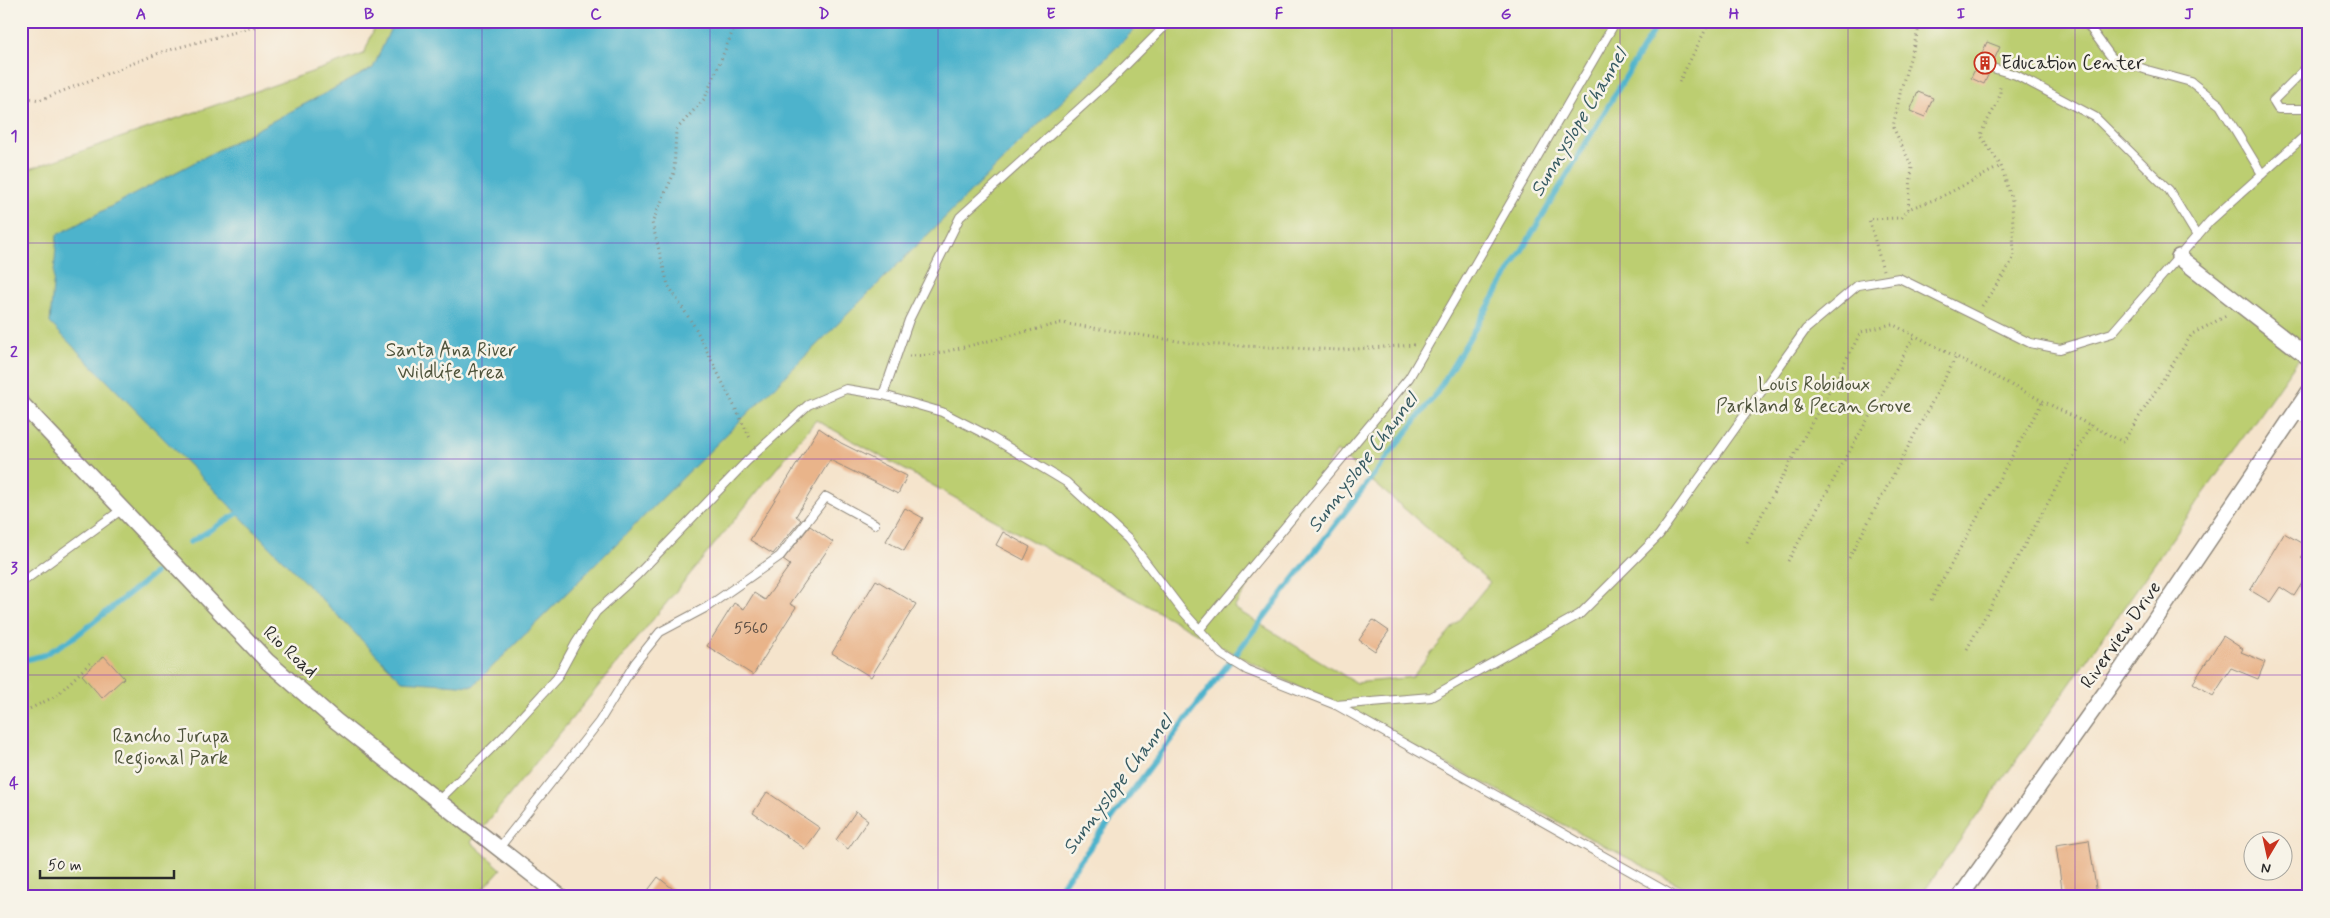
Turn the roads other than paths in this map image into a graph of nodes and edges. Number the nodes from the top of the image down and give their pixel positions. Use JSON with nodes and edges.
{"nodes":[{"id":1,"x":1170,"y":21,"type":"edge"},
{"id":2,"x":1616,"y":21,"type":"edge"},
{"id":3,"x":2085,"y":21,"type":"edge"},
{"id":4,"x":2309,"y":66,"type":"edge"},
{"id":5,"x":1989,"y":68,"type":"road end"},
{"id":6,"x":2309,"y":109,"type":"edge"},
{"id":7,"x":2309,"y":132,"type":"edge"},
{"id":8,"x":2262,"y":174,"type":"junction"},
{"id":9,"x":2197,"y":236,"type":"junction"},
{"id":10,"x":2179,"y":257,"type":"junction"},
{"id":11,"x":2309,"y":358,"type":"edge"},
{"id":12,"x":2309,"y":392,"type":"edge"},
{"id":13,"x":883,"y":394,"type":"junction"},
{"id":14,"x":21,"y":403,"type":"edge"},
{"id":15,"x":2293,"y":415,"type":"junction"},
{"id":16,"x":2309,"y":419,"type":"edge"},
{"id":17,"x":121,"y":510,"type":"junction"},
{"id":18,"x":875,"y":524,"type":"dead end"},
{"id":19,"x":21,"y":583,"type":"edge"},
{"id":20,"x":1199,"y":630,"type":"junction"},
{"id":21,"x":1336,"y":705,"type":"junction"},
{"id":22,"x":439,"y":800,"type":"junction"},
{"id":23,"x":499,"y":848,"type":"junction"},
{"id":24,"x":561,"y":897,"type":"edge"},
{"id":25,"x":1676,"y":897,"type":"edge"},
{"id":26,"x":1960,"y":897,"type":"edge"}],
"edges":[{"from":1,"to":13,"type":"lane"},
{"from":2,"to":20,"type":"lane"},
{"from":3,"to":8,"type":"lane"},
{"from":4,"to":6,"type":"lane"},
{"from":5,"to":9,"type":"lane"},
{"from":7,"to":8,"type":"lane"},
{"from":8,"to":9,"type":"lane"},
{"from":9,"to":10,"type":"lane"},
{"from":10,"to":11,"type":"street"},
{"from":10,"to":21,"type":"lane"},
{"from":12,"to":15,"type":"street","name":"Riverview Drive"},
{"from":13,"to":20,"type":"lane"},
{"from":13,"to":22,"type":"lane"},
{"from":14,"to":17,"type":"street","name":"Rio Road"},
{"from":15,"to":16,"type":"lane"},
{"from":15,"to":26,"type":"street","name":"Riverview Drive"},
{"from":17,"to":19,"type":"lane"},
{"from":17,"to":22,"type":"street","name":"Rio Road"},
{"from":18,"to":23,"type":"lane"},
{"from":20,"to":21,"type":"lane"},
{"from":21,"to":25,"type":"lane"},
{"from":22,"to":23,"type":"street","name":"Rio Road"},
{"from":23,"to":24,"type":"street","name":"Rio Road"}]}
